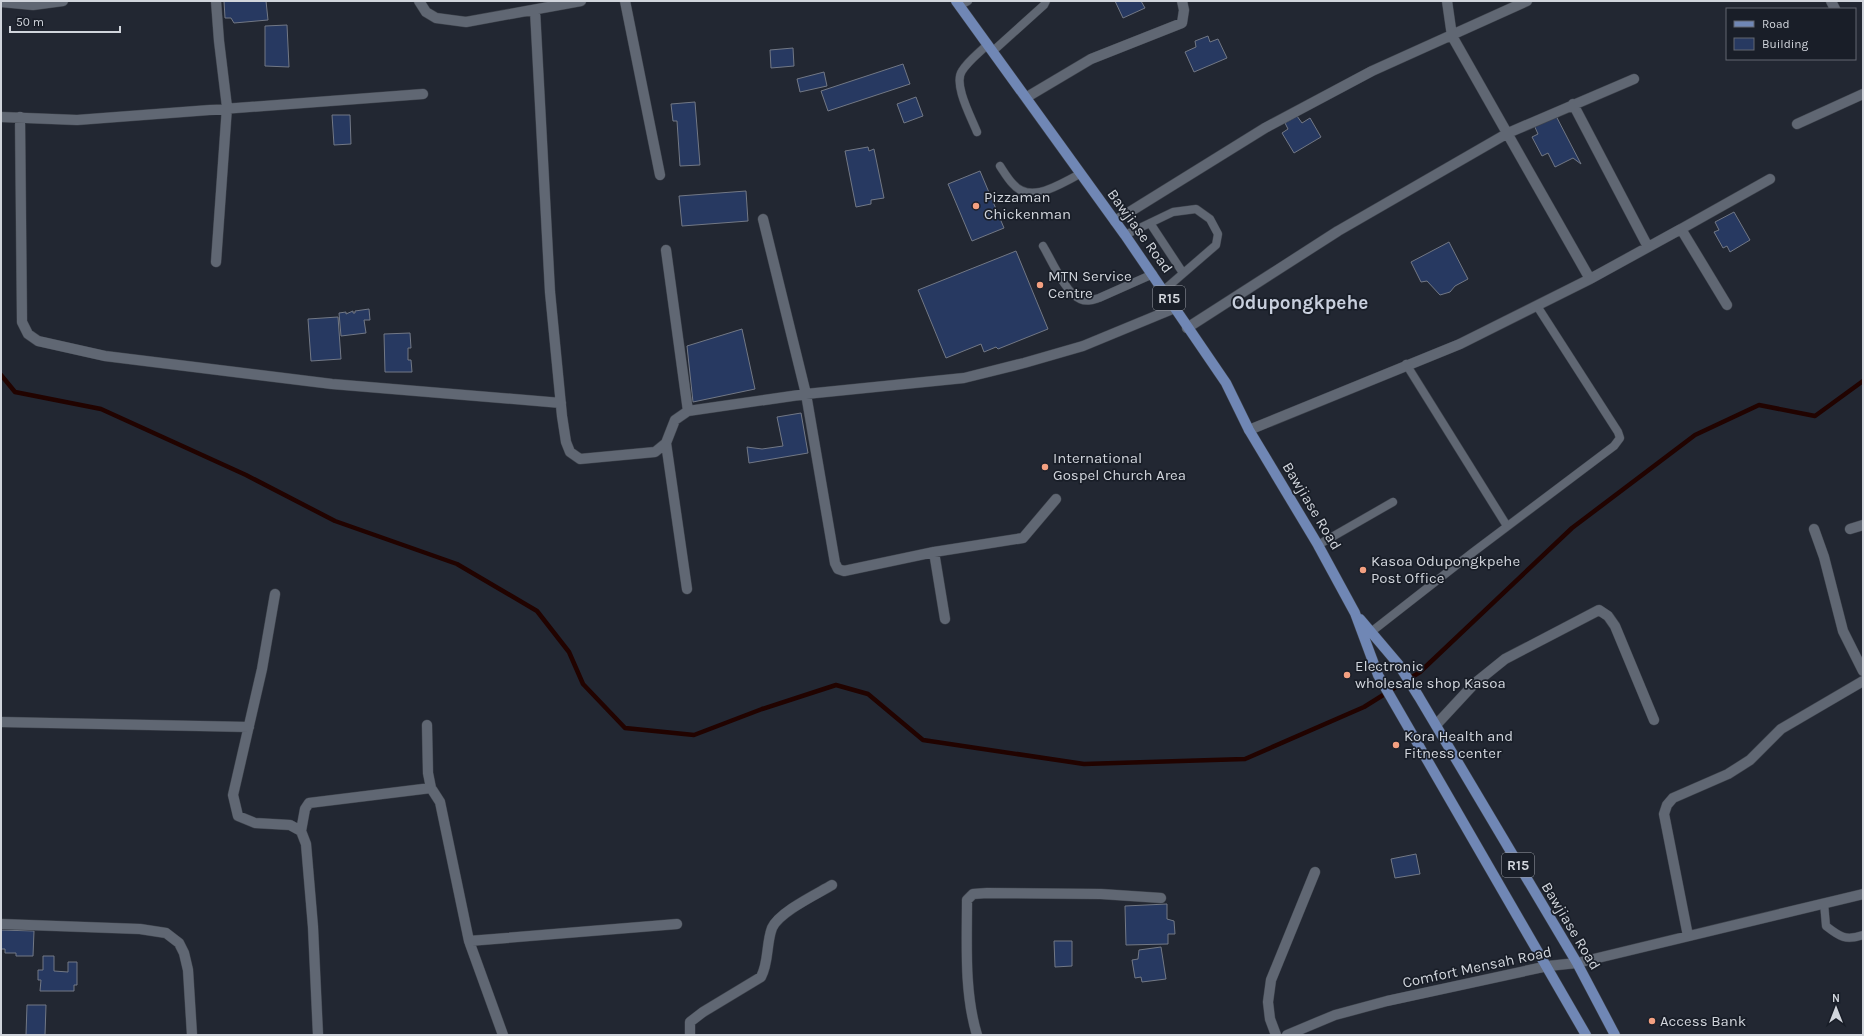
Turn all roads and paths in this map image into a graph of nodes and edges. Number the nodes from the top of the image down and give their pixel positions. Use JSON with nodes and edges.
{"nodes":[{"id":1,"x":63,"y":1,"type":"edge"},
{"id":2,"x":216,"y":1,"type":"edge"},
{"id":3,"x":419,"y":1,"type":"edge"},
{"id":4,"x":581,"y":1,"type":"edge"},
{"id":5,"x":625,"y":1,"type":"edge"},
{"id":6,"x":1046,"y":1,"type":"edge"},
{"id":7,"x":1182,"y":1,"type":"edge"},
{"id":8,"x":1447,"y":1,"type":"edge"},
{"id":9,"x":1527,"y":1,"type":"edge"},
{"id":10,"x":1,"y":2,"type":"edge"},
{"id":11,"x":961,"y":3,"type":"edge"},
{"id":12,"x":534,"y":10,"type":"junction"},
{"id":13,"x":1452,"y":36,"type":"junction"},
{"id":14,"x":990,"y":48,"type":"junction"},
{"id":15,"x":1634,"y":79,"type":"dead end"},
{"id":16,"x":423,"y":94,"type":"dead end"},
{"id":17,"x":1863,"y":94,"type":"edge"},
{"id":18,"x":1027,"y":97,"type":"junction"},
{"id":19,"x":1574,"y":104,"type":"junction"},
{"id":20,"x":227,"y":108,"type":"junction"},
{"id":21,"x":1,"y":116,"type":"edge"},
{"id":22,"x":20,"y":117,"type":"junction"},
{"id":23,"x":1797,"y":124,"type":"dead end"},
{"id":24,"x":976,"y":132,"type":"dead end"},
{"id":25,"x":1508,"y":134,"type":"junction"},
{"id":26,"x":1000,"y":166,"type":"dead end"},
{"id":27,"x":1080,"y":174,"type":"junction"},
{"id":28,"x":660,"y":175,"type":"dead end"},
{"id":29,"x":1770,"y":179,"type":"dead end"},
{"id":30,"x":763,"y":219,"type":"dead end"},
{"id":31,"x":1115,"y":221,"type":"junction"},
{"id":32,"x":1150,"y":223,"type":"junction"},
{"id":33,"x":1681,"y":229,"type":"junction"},
{"id":34,"x":1125,"y":235,"type":"junction"},
{"id":35,"x":1043,"y":246,"type":"dead end"},
{"id":36,"x":1648,"y":247,"type":"junction"},
{"id":37,"x":666,"y":250,"type":"dead end"},
{"id":38,"x":216,"y":262,"type":"dead end"},
{"id":39,"x":1153,"y":274,"type":"junction"},
{"id":40,"x":1184,"y":274,"type":"junction"},
{"id":41,"x":1590,"y":279,"type":"junction"},
{"id":42,"x":1164,"y":290,"type":"junction"},
{"id":43,"x":1727,"y":305,"type":"dead end"},
{"id":44,"x":1536,"y":306,"type":"junction"},
{"id":45,"x":1175,"y":308,"type":"junction"},
{"id":46,"x":1187,"y":328,"type":"junction"},
{"id":47,"x":1406,"y":364,"type":"junction"},
{"id":48,"x":806,"y":394,"type":"junction"},
{"id":49,"x":560,"y":403,"type":"junction"},
{"id":50,"x":688,"y":411,"type":"junction"},
{"id":51,"x":1249,"y":430,"type":"junction"},
{"id":52,"x":666,"y":443,"type":"junction"},
{"id":53,"x":1056,"y":499,"type":"dead end"},
{"id":54,"x":1393,"y":502,"type":"dead end"},
{"id":55,"x":1863,"y":525,"type":"edge"},
{"id":56,"x":1507,"y":526,"type":"junction"},
{"id":57,"x":1850,"y":528,"type":"dead end"},
{"id":58,"x":1814,"y":529,"type":"dead end"},
{"id":59,"x":1318,"y":545,"type":"junction"},
{"id":60,"x":934,"y":552,"type":"junction"},
{"id":61,"x":687,"y":589,"type":"dead end"},
{"id":62,"x":275,"y":594,"type":"dead end"},
{"id":63,"x":1355,"y":613,"type":"junction"},
{"id":64,"x":945,"y":619,"type":"dead end"},
{"id":65,"x":1371,"y":632,"type":"junction"},
{"id":66,"x":1863,"y":671,"type":"edge"},
{"id":67,"x":1863,"y":681,"type":"edge"},
{"id":68,"x":1654,"y":720,"type":"dead end"},
{"id":69,"x":1,"y":722,"type":"edge"},
{"id":70,"x":427,"y":725,"type":"dead end"},
{"id":71,"x":1436,"y":725,"type":"junction"},
{"id":72,"x":249,"y":727,"type":"junction"},
{"id":73,"x":431,"y":788,"type":"junction"},
{"id":74,"x":301,"y":831,"type":"junction"},
{"id":75,"x":1315,"y":872,"type":"dead end"},
{"id":76,"x":832,"y":885,"type":"dead end"},
{"id":77,"x":1863,"y":894,"type":"edge"},
{"id":78,"x":1161,"y":898,"type":"dead end"},
{"id":79,"x":1824,"y":903,"type":"junction"},
{"id":80,"x":1,"y":924,"type":"edge"},
{"id":81,"x":677,"y":924,"type":"dead end"},
{"id":82,"x":1863,"y":935,"type":"edge"},
{"id":83,"x":1688,"y":936,"type":"junction"},
{"id":84,"x":469,"y":941,"type":"junction"},
{"id":85,"x":1577,"y":963,"type":"junction"},
{"id":86,"x":1548,"y":966,"type":"junction"},
{"id":87,"x":192,"y":1035,"type":"edge"},
{"id":88,"x":318,"y":1035,"type":"edge"},
{"id":89,"x":503,"y":1035,"type":"edge"},
{"id":90,"x":690,"y":1035,"type":"edge"},
{"id":91,"x":977,"y":1035,"type":"edge"},
{"id":92,"x":1276,"y":1035,"type":"edge"},
{"id":93,"x":1288,"y":1035,"type":"edge"},
{"id":94,"x":1586,"y":1035,"type":"edge"},
{"id":95,"x":1615,"y":1035,"type":"edge"}],
"edges":[{"from":1,"to":10,"type":"street"},
{"from":2,"to":20,"type":"street"},
{"from":3,"to":12,"type":"street"},
{"from":4,"to":12,"type":"street"},
{"from":5,"to":28,"type":"street"},
{"from":6,"to":14,"type":"lane"},
{"from":7,"to":18,"type":"street"},
{"from":8,"to":13,"type":"street"},
{"from":9,"to":13,"type":"street"},
{"from":11,"to":14,"type":"main road","name":"Bawjiase Road","number":"R15"},
{"from":12,"to":49,"type":"street"},
{"from":13,"to":25,"type":"street"},
{"from":13,"to":31,"type":"street"},
{"from":14,"to":18,"type":"main road","name":"Bawjiase Road","number":"R15"},
{"from":14,"to":24,"type":"lane"},
{"from":15,"to":19,"type":"street"},
{"from":16,"to":20,"type":"street"},
{"from":17,"to":23,"type":"street"},
{"from":18,"to":27,"type":"main road","name":"Bawjiase Road","number":"R15"},
{"from":19,"to":25,"type":"street"},
{"from":19,"to":36,"type":"street"},
{"from":20,"to":22,"type":"street"},
{"from":20,"to":38,"type":"street"},
{"from":21,"to":22,"type":"street"},
{"from":22,"to":49,"type":"street"},
{"from":25,"to":41,"type":"street"},
{"from":25,"to":46,"type":"street"},
{"from":26,"to":27,"type":"lane"},
{"from":27,"to":31,"type":"main road","name":"Bawjiase Road","number":"R15"},
{"from":29,"to":33,"type":"street"},
{"from":30,"to":48,"type":"street"},
{"from":31,"to":34,"type":"main road","name":"Bawjiase Road","number":"R15"},
{"from":32,"to":34,"type":"lane"},
{"from":32,"to":40,"type":"lane"},
{"from":32,"to":40,"type":"lane"},
{"from":33,"to":36,"type":"street"},
{"from":33,"to":43,"type":"street"},
{"from":34,"to":39,"type":"main road","name":"Bawjiase Road","number":"R15"},
{"from":35,"to":39,"type":"lane"},
{"from":36,"to":41,"type":"street"},
{"from":37,"to":50,"type":"street"},
{"from":39,"to":42,"type":"main road","name":"Bawjiase Road","number":"R15"},
{"from":40,"to":42,"type":"lane"},
{"from":41,"to":44,"type":"street"},
{"from":42,"to":45,"type":"main road","name":"Bawjiase Road","number":"R15"},
{"from":44,"to":47,"type":"street"},
{"from":44,"to":56,"type":"lane"},
{"from":45,"to":46,"type":"main road","name":"Bawjiase Road","number":"R15"},
{"from":45,"to":48,"type":"street"},
{"from":46,"to":51,"type":"main road","name":"Bawjiase Road","number":"R15"},
{"from":47,"to":51,"type":"street"},
{"from":47,"to":56,"type":"lane"},
{"from":48,"to":50,"type":"street"},
{"from":48,"to":60,"type":"street"},
{"from":49,"to":52,"type":"street"},
{"from":50,"to":52,"type":"street"},
{"from":51,"to":59,"type":"main road","name":"Bawjiase Road","number":"R15"},
{"from":52,"to":61,"type":"street"},
{"from":53,"to":60,"type":"street"},
{"from":54,"to":59,"type":"lane"},
{"from":55,"to":57,"type":"street"},
{"from":56,"to":65,"type":"lane"},
{"from":58,"to":66,"type":"street"},
{"from":59,"to":63,"type":"main road","name":"Bawjiase Road","number":"R15"},
{"from":60,"to":64,"type":"street"},
{"from":62,"to":72,"type":"street"},
{"from":63,"to":65,"type":"main road","name":"Bawjiase Road","number":"R15"},
{"from":63,"to":86,"type":"main road","name":"Bawjiase Road","number":"R15"},
{"from":65,"to":71,"type":"main road","name":"Bawjiase Road","number":"R15"},
{"from":67,"to":83,"type":"street"},
{"from":68,"to":71,"type":"street"},
{"from":69,"to":72,"type":"street"},
{"from":70,"to":73,"type":"street"},
{"from":71,"to":85,"type":"main road","name":"Bawjiase Road","number":"R15"},
{"from":72,"to":74,"type":"street"},
{"from":73,"to":74,"type":"street"},
{"from":73,"to":84,"type":"street"},
{"from":74,"to":88,"type":"street"},
{"from":75,"to":92,"type":"street"},
{"from":76,"to":90,"type":"street"},
{"from":77,"to":79,"type":"street","name":"Comfort Mensah Road"},
{"from":78,"to":91,"type":"street"},
{"from":79,"to":82,"type":"lane"},
{"from":79,"to":83,"type":"street","name":"Comfort Mensah Road"},
{"from":80,"to":87,"type":"street"},
{"from":81,"to":84,"type":"street"},
{"from":83,"to":85,"type":"street","name":"Comfort Mensah Road"},
{"from":84,"to":89,"type":"street"},
{"from":85,"to":86,"type":"street","name":"Comfort Mensah Road"},
{"from":85,"to":95,"type":"main road","name":"Bawjiase Road","number":"R15"},
{"from":86,"to":93,"type":"street","name":"Comfort Mensah Road"},
{"from":86,"to":94,"type":"main road","name":"Bawjiase Road","number":"R15"}]}
